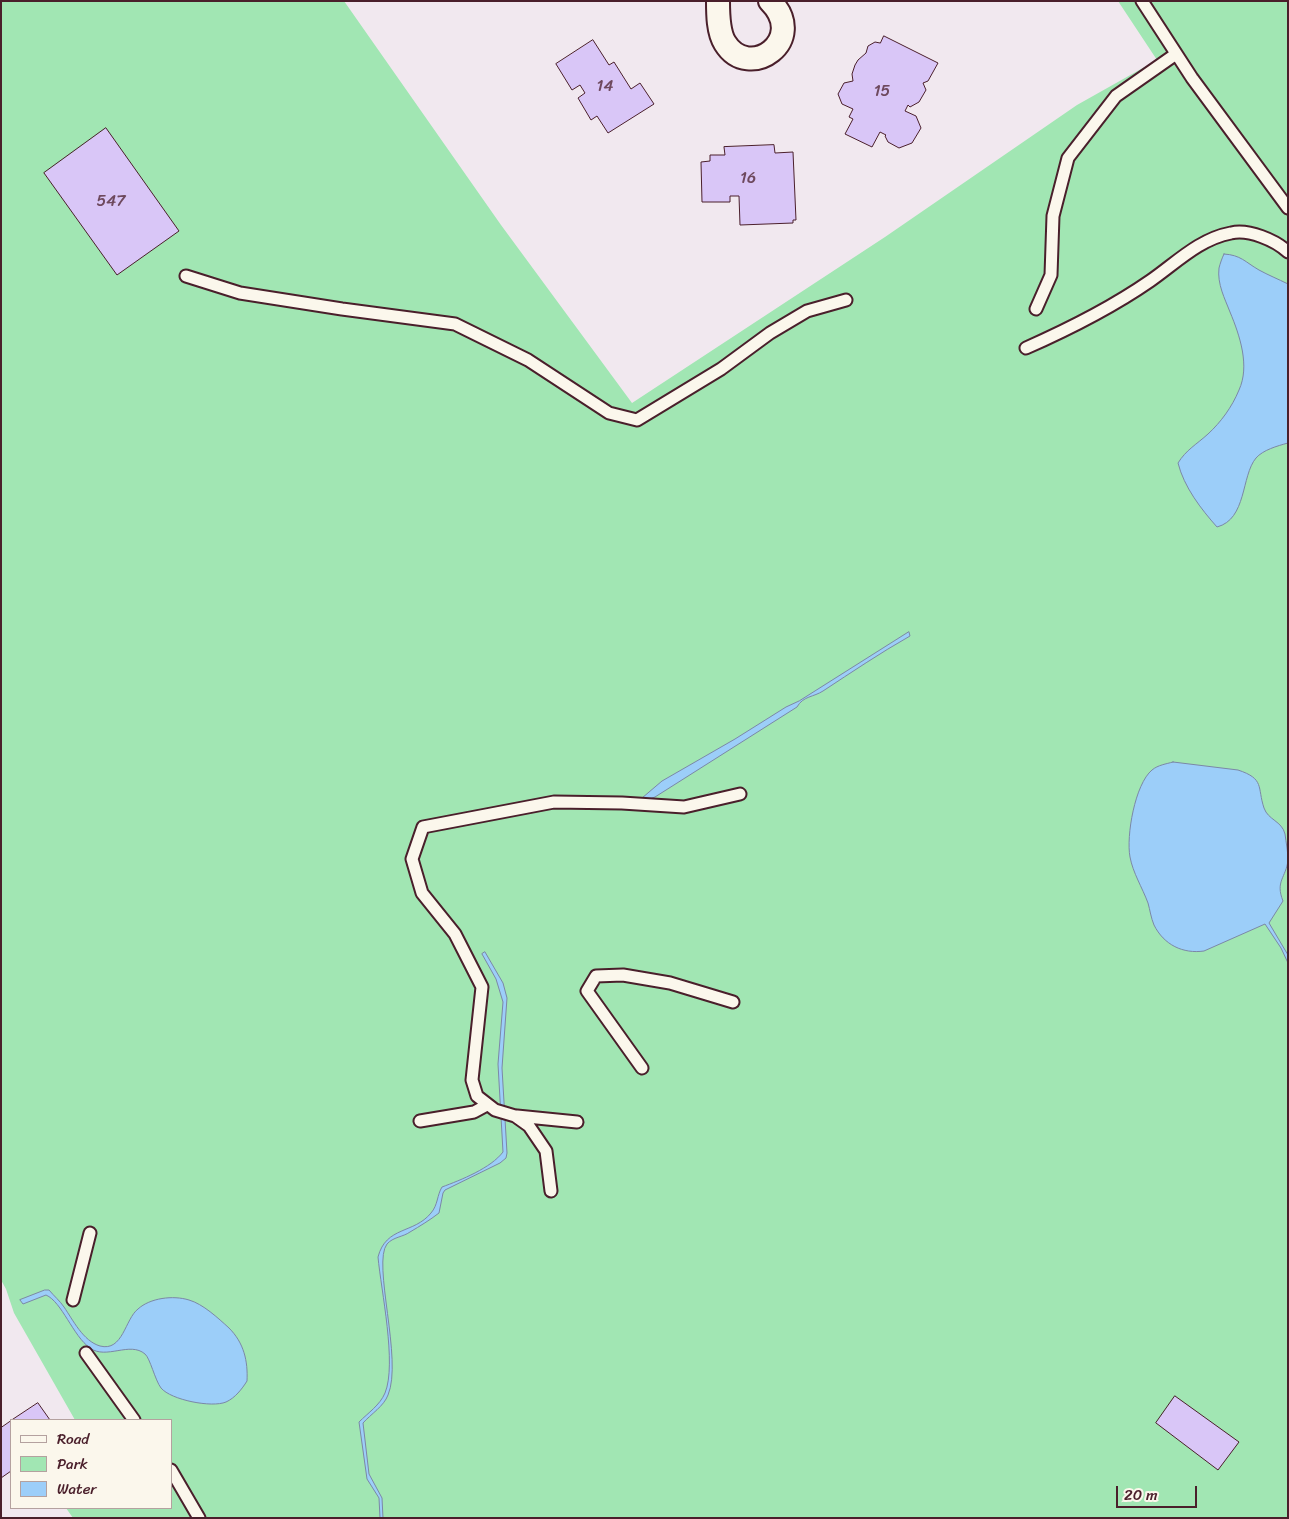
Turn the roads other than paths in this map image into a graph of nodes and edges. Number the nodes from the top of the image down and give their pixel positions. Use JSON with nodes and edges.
{"nodes":[{"id":1,"x":718,"y":1,"type":"edge"},
{"id":2,"x":770,"y":1,"type":"edge"},
{"id":3,"x":1142,"y":1,"type":"edge"},
{"id":4,"x":1176,"y":54,"type":"junction"},
{"id":5,"x":1288,"y":208,"type":"edge"},
{"id":6,"x":1288,"y":252,"type":"edge"},
{"id":7,"x":186,"y":276,"type":"dead end"},
{"id":8,"x":846,"y":300,"type":"dead end"},
{"id":9,"x":1036,"y":309,"type":"dead end"},
{"id":10,"x":1026,"y":348,"type":"dead end"},
{"id":11,"x":740,"y":794,"type":"dead end"},
{"id":12,"x":733,"y":1002,"type":"dead end"},
{"id":13,"x":642,"y":1068,"type":"dead end"},
{"id":14,"x":491,"y":1108,"type":"junction"},
{"id":15,"x":512,"y":1115,"type":"junction"},
{"id":16,"x":420,"y":1121,"type":"dead end"},
{"id":17,"x":577,"y":1122,"type":"dead end"},
{"id":18,"x":551,"y":1191,"type":"dead end"},
{"id":19,"x":90,"y":1233,"type":"dead end"},
{"id":20,"x":73,"y":1300,"type":"dead end"},
{"id":21,"x":86,"y":1353,"type":"dead end"},
{"id":22,"x":133,"y":1419,"type":"edge"},
{"id":23,"x":172,"y":1472,"type":"edge"},
{"id":24,"x":199,"y":1518,"type":"edge"}],
"edges":[{"from":1,"to":2,"type":"street"},
{"from":3,"to":4,"type":"lane"},
{"from":4,"to":5,"type":"lane"},
{"from":4,"to":9,"type":"lane"},
{"from":6,"to":10,"type":"lane"},
{"from":7,"to":8,"type":"lane"},
{"from":11,"to":14,"type":"lane"},
{"from":12,"to":13,"type":"lane"},
{"from":14,"to":15,"type":"lane"},
{"from":14,"to":16,"type":"lane"},
{"from":15,"to":17,"type":"lane"},
{"from":15,"to":18,"type":"lane"},
{"from":19,"to":20,"type":"lane"},
{"from":21,"to":22,"type":"lane"},
{"from":23,"to":24,"type":"lane"}]}
